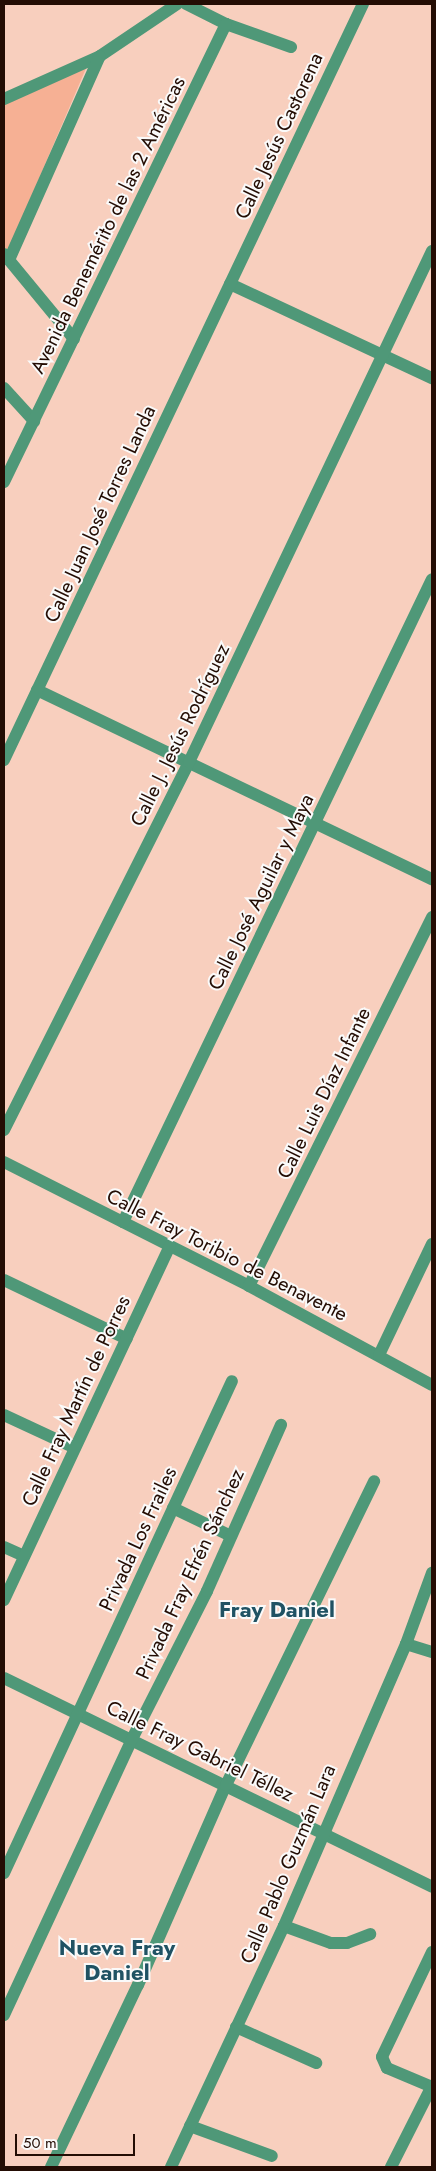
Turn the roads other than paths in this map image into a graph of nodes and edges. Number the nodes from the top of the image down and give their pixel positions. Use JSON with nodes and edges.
{"nodes":[{"id":1,"x":177,"y":4,"type":"edge"},
{"id":2,"x":186,"y":4,"type":"edge"},
{"id":3,"x":363,"y":4,"type":"edge"},
{"id":4,"x":226,"y":24,"type":"junction"},
{"id":5,"x":291,"y":47,"type":"dead end"},
{"id":6,"x":100,"y":56,"type":"junction"},
{"id":7,"x":4,"y":99,"type":"edge"},
{"id":8,"x":432,"y":251,"type":"edge"},
{"id":9,"x":6,"y":257,"type":"edge"},
{"id":10,"x":230,"y":284,"type":"junction"},
{"id":11,"x":74,"y":339,"type":"junction"},
{"id":12,"x":382,"y":353,"type":"junction"},
{"id":13,"x":432,"y":378,"type":"edge"},
{"id":14,"x":4,"y":388,"type":"edge"},
{"id":15,"x":34,"y":421,"type":"junction"},
{"id":16,"x":4,"y":482,"type":"edge"},
{"id":17,"x":432,"y":579,"type":"edge"},
{"id":18,"x":37,"y":690,"type":"junction"},
{"id":19,"x":4,"y":760,"type":"edge"},
{"id":20,"x":188,"y":762,"type":"junction"},
{"id":21,"x":314,"y":825,"type":"junction"},
{"id":22,"x":432,"y":879,"type":"edge"},
{"id":23,"x":432,"y":917,"type":"edge"},
{"id":24,"x":4,"y":1130,"type":"edge"},
{"id":25,"x":4,"y":1162,"type":"edge"},
{"id":26,"x":122,"y":1222,"type":"junction"},
{"id":27,"x":432,"y":1244,"type":"edge"},
{"id":28,"x":170,"y":1246,"type":"junction"},
{"id":29,"x":4,"y":1280,"type":"edge"},
{"id":30,"x":249,"y":1286,"type":"junction"},
{"id":31,"x":127,"y":1338,"type":"junction"},
{"id":32,"x":379,"y":1355,"type":"junction"},
{"id":33,"x":232,"y":1381,"type":"dead end"},
{"id":34,"x":432,"y":1384,"type":"edge"},
{"id":35,"x":4,"y":1415,"type":"edge"},
{"id":36,"x":281,"y":1425,"type":"dead end"},
{"id":37,"x":75,"y":1448,"type":"junction"},
{"id":38,"x":374,"y":1481,"type":"dead end"},
{"id":39,"x":172,"y":1508,"type":"junction"},
{"id":40,"x":231,"y":1536,"type":"junction"},
{"id":41,"x":4,"y":1547,"type":"edge"},
{"id":42,"x":24,"y":1556,"type":"junction"},
{"id":43,"x":432,"y":1573,"type":"edge"},
{"id":44,"x":4,"y":1600,"type":"edge"},
{"id":45,"x":406,"y":1644,"type":"junction"},
{"id":46,"x":432,"y":1652,"type":"edge"},
{"id":47,"x":4,"y":1678,"type":"edge"},
{"id":48,"x":77,"y":1713,"type":"junction"},
{"id":49,"x":132,"y":1739,"type":"junction"},
{"id":50,"x":226,"y":1785,"type":"junction"},
{"id":51,"x":322,"y":1831,"type":"junction"},
{"id":52,"x":4,"y":1874,"type":"edge"},
{"id":53,"x":432,"y":1888,"type":"edge"},
{"id":54,"x":284,"y":1926,"type":"junction"},
{"id":55,"x":370,"y":1934,"type":"dead end"},
{"id":56,"x":432,"y":1952,"type":"edge"},
{"id":57,"x":4,"y":2015,"type":"edge"},
{"id":58,"x":236,"y":2027,"type":"junction"},
{"id":59,"x":316,"y":2063,"type":"dead end"},
{"id":60,"x":432,"y":2087,"type":"edge"},
{"id":61,"x":190,"y":2126,"type":"junction"},
{"id":62,"x":272,"y":2156,"type":"dead end"},
{"id":63,"x":51,"y":2167,"type":"edge"},
{"id":64,"x":172,"y":2167,"type":"edge"},
{"id":65,"x":391,"y":2167,"type":"edge"}],
"edges":[{"from":1,"to":6,"type":"street"},
{"from":2,"to":4,"type":"street"},
{"from":3,"to":10,"type":"street","name":"Calle Jesús Castorena"},
{"from":4,"to":5,"type":"street"},
{"from":4,"to":11,"type":"street","name":"Avenida Benemérito de las 2 Américas"},
{"from":6,"to":7,"type":"street"},
{"from":6,"to":9,"type":"street"},
{"from":8,"to":12,"type":"street","name":"Calle J. Jesús Rodríguez"},
{"from":9,"to":11,"type":"street"},
{"from":10,"to":12,"type":"street"},
{"from":10,"to":18,"type":"street","name":"Calle Juan José Torres Landa"},
{"from":11,"to":15,"type":"street","name":"Avenida Benemérito de las 2 Américas"},
{"from":12,"to":13,"type":"street"},
{"from":12,"to":20,"type":"street","name":"Calle J. Jesús Rodríguez"},
{"from":14,"to":15,"type":"street"},
{"from":15,"to":16,"type":"street","name":"Avenida Benemérito de las 2 Américas"},
{"from":17,"to":21,"type":"street","name":"Calle José Aguilar y Maya"},
{"from":18,"to":19,"type":"street","name":"Calle Juan José Torres Landa"},
{"from":18,"to":20,"type":"street"},
{"from":20,"to":21,"type":"street"},
{"from":20,"to":24,"type":"street","name":"Calle J. Jesús Rodríguez"},
{"from":21,"to":22,"type":"street"},
{"from":21,"to":26,"type":"street","name":"Calle José Aguilar y Maya"},
{"from":23,"to":30,"type":"street","name":"Calle Luis Díaz Infante"},
{"from":25,"to":26,"type":"street","name":"Calle Fray Toribio de Benavente"},
{"from":26,"to":28,"type":"street","name":"Calle Fray Toribio de Benavente"},
{"from":27,"to":32,"type":"street"},
{"from":28,"to":30,"type":"street","name":"Calle Fray Toribio de Benavente"},
{"from":28,"to":31,"type":"street","name":"Calle Fray Martín de Porres"},
{"from":29,"to":31,"type":"street"},
{"from":30,"to":32,"type":"street","name":"Calle Fray Toribio de Benavente"},
{"from":31,"to":37,"type":"street","name":"Calle Fray Martín de Porres"},
{"from":32,"to":34,"type":"street","name":"Calle Fray Toribio de Benavente"},
{"from":33,"to":39,"type":"street","name":"Privada Los Frailes"},
{"from":35,"to":37,"type":"street"},
{"from":36,"to":40,"type":"street","name":"Privada Fray Efrén Sánchez"},
{"from":37,"to":42,"type":"street","name":"Calle Fray Martín de Porres"},
{"from":38,"to":50,"type":"street"},
{"from":39,"to":40,"type":"street"},
{"from":39,"to":48,"type":"street","name":"Privada Los Frailes"},
{"from":40,"to":49,"type":"street","name":"Privada Fray Efrén Sánchez"},
{"from":41,"to":42,"type":"street"},
{"from":42,"to":44,"type":"street","name":"Calle Fray Martín de Porres"},
{"from":43,"to":45,"type":"street","name":"Calle Pablo Guzmán Lara"},
{"from":45,"to":46,"type":"street"},
{"from":45,"to":51,"type":"street","name":"Calle Pablo Guzmán Lara"},
{"from":47,"to":48,"type":"street","name":"Calle Fray Gabriel Téllez"},
{"from":48,"to":49,"type":"street","name":"Calle Fray Gabriel Téllez"},
{"from":48,"to":52,"type":"street","name":"Privada Los Frailes"},
{"from":49,"to":50,"type":"street","name":"Calle Fray Gabriel Téllez"},
{"from":49,"to":57,"type":"street","name":"Privada Fray Efrén Sánchez"},
{"from":50,"to":51,"type":"street","name":"Calle Fray Gabriel Téllez"},
{"from":50,"to":63,"type":"street"},
{"from":51,"to":53,"type":"street","name":"Calle Fray Gabriel Téllez"},
{"from":51,"to":54,"type":"street","name":"Calle Pablo Guzmán Lara"},
{"from":54,"to":55,"type":"street"},
{"from":54,"to":58,"type":"street","name":"Calle Pablo Guzmán Lara"},
{"from":56,"to":60,"type":"street"},
{"from":58,"to":59,"type":"street"},
{"from":58,"to":61,"type":"street","name":"Calle Pablo Guzmán Lara"},
{"from":60,"to":65,"type":"street"},
{"from":61,"to":62,"type":"street"},
{"from":61,"to":64,"type":"street","name":"Calle Pablo Guzmán Lara"}]}
